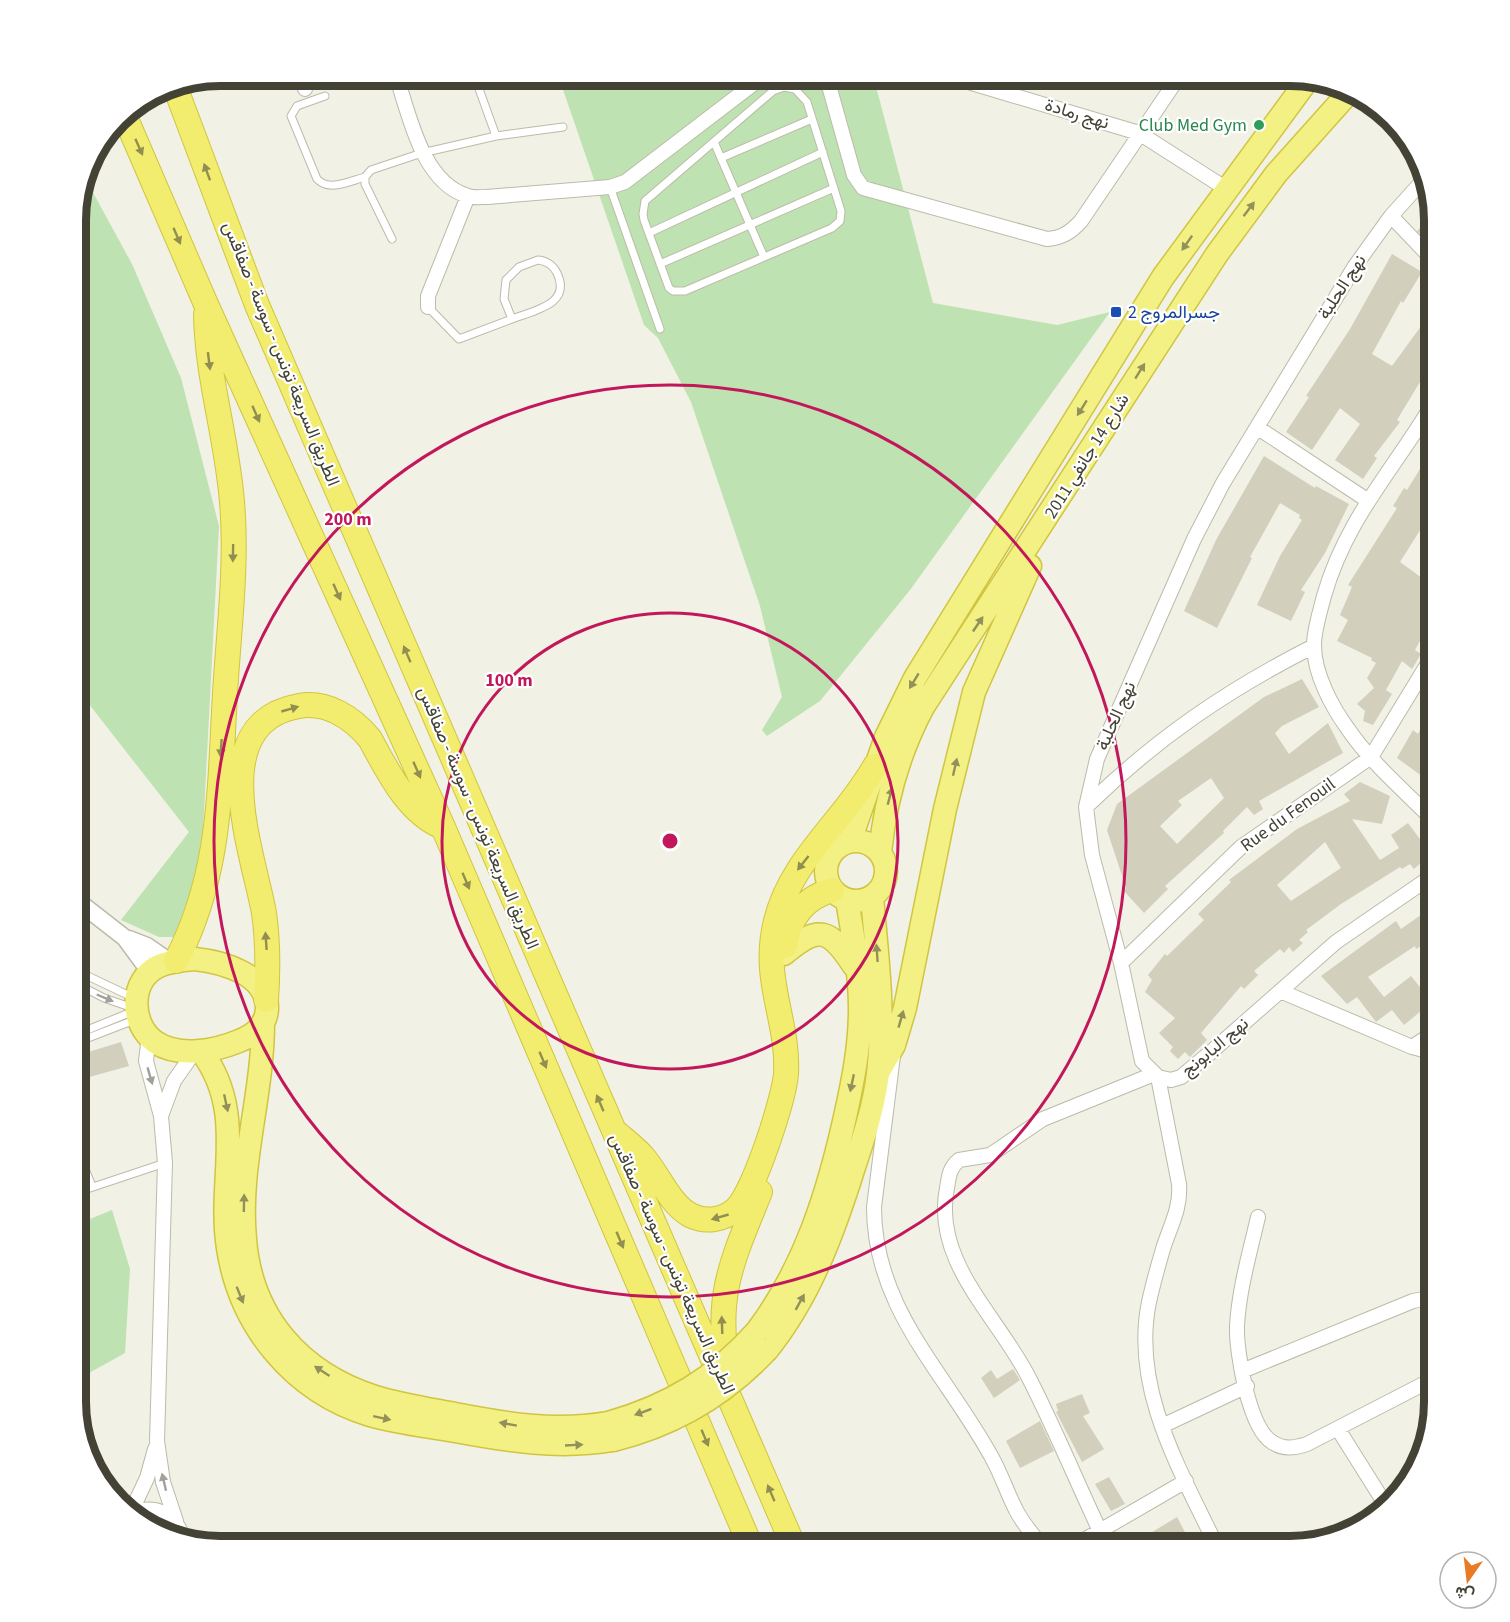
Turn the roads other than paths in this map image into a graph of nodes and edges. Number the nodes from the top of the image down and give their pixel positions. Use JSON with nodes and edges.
{"nodes":[{"id":1,"x":304,"y":86,"type":"edge"},
{"id":2,"x":400,"y":86,"type":"edge"},
{"id":3,"x":478,"y":86,"type":"edge"},
{"id":4,"x":751,"y":86,"type":"edge"},
{"id":5,"x":770,"y":86,"type":"edge"},
{"id":6,"x":829,"y":86,"type":"edge"},
{"id":7,"x":982,"y":86,"type":"edge"},
{"id":8,"x":1172,"y":86,"type":"edge"},
{"id":9,"x":1303,"y":86,"type":"edge"},
{"id":10,"x":305,"y":89,"type":"dead end"},
{"id":11,"x":773,"y":92,"type":"junction"},
{"id":12,"x":177,"y":93,"type":"edge"},
{"id":13,"x":325,"y":96,"type":"dead end"},
{"id":14,"x":1345,"y":97,"type":"edge"},
{"id":15,"x":812,"y":119,"type":"junction"},
{"id":16,"x":128,"y":122,"type":"edge"},
{"id":17,"x":563,"y":127,"type":"dead end"},
{"id":18,"x":1139,"y":133,"type":"junction"},
{"id":19,"x":496,"y":136,"type":"junction"},
{"id":20,"x":714,"y":142,"type":"junction"},
{"id":21,"x":823,"y":152,"type":"junction"},
{"id":22,"x":422,"y":153,"type":"junction"},
{"id":23,"x":721,"y":158,"type":"junction"},
{"id":24,"x":365,"y":177,"type":"junction"},
{"id":25,"x":1420,"y":184,"type":"edge"},
{"id":26,"x":610,"y":187,"type":"junction"},
{"id":27,"x":834,"y":188,"type":"junction"},
{"id":28,"x":1225,"y":188,"type":"junction"},
{"id":29,"x":736,"y":192,"type":"junction"},
{"id":30,"x":468,"y":196,"type":"junction"},
{"id":31,"x":1391,"y":216,"type":"junction"},
{"id":32,"x":750,"y":225,"type":"junction"},
{"id":33,"x":649,"y":233,"type":"junction"},
{"id":34,"x":392,"y":239,"type":"dead end"},
{"id":35,"x":1424,"y":250,"type":"edge"},
{"id":36,"x":764,"y":256,"type":"junction"},
{"id":37,"x":660,"y":264,"type":"junction"},
{"id":38,"x":206,"y":302,"type":"junction"},
{"id":39,"x":428,"y":307,"type":"joint"},
{"id":40,"x":512,"y":319,"type":"junction"},
{"id":41,"x":660,"y":329,"type":"dead end"},
{"id":42,"x":1424,"y":419,"type":"edge"},
{"id":43,"x":1422,"y":423,"type":"joint"},
{"id":44,"x":1257,"y":428,"type":"junction"},
{"id":45,"x":1367,"y":500,"type":"junction"},
{"id":46,"x":1055,"y":508,"type":"junction"},
{"id":47,"x":1314,"y":646,"type":"junction"},
{"id":48,"x":1424,"y":670,"type":"edge"},
{"id":49,"x":1371,"y":757,"type":"junction"},
{"id":50,"x":1097,"y":759,"type":"junction"},
{"id":51,"x":875,"y":766,"type":"junction"},
{"id":52,"x":1121,"y":773,"type":"junction"},
{"id":53,"x":1086,"y":807,"type":"junction"},
{"id":54,"x":1424,"y":811,"type":"edge"},
{"id":55,"x":443,"y":827,"type":"junction"},
{"id":56,"x":850,"y":842,"type":"junction"},
{"id":57,"x":880,"y":853,"type":"junction"},
{"id":58,"x":1424,"y":882,"type":"edge"},
{"id":59,"x":840,"y":895,"type":"junction"},
{"id":60,"x":872,"y":897,"type":"junction"},
{"id":61,"x":85,"y":907,"type":"edge"},
{"id":62,"x":125,"y":938,"type":"junction"},
{"id":63,"x":784,"y":954,"type":"junction"},
{"id":64,"x":173,"y":962,"type":"junction"},
{"id":65,"x":1121,"y":963,"type":"junction"},
{"id":66,"x":150,"y":972,"type":"junction"},
{"id":67,"x":859,"y":972,"type":"junction"},
{"id":68,"x":85,"y":976,"type":"edge"},
{"id":69,"x":85,"y":988,"type":"edge"},
{"id":70,"x":1280,"y":991,"type":"junction"},
{"id":71,"x":265,"y":1011,"type":"junction"},
{"id":72,"x":139,"y":1014,"type":"junction"},
{"id":73,"x":85,"y":1032,"type":"edge"},
{"id":74,"x":85,"y":1038,"type":"edge"},
{"id":75,"x":1424,"y":1039,"type":"edge"},
{"id":76,"x":894,"y":1045,"type":"junction"},
{"id":77,"x":1412,"y":1047,"type":"junction"},
{"id":78,"x":1424,"y":1050,"type":"edge"},
{"id":79,"x":198,"y":1051,"type":"junction"},
{"id":80,"x":878,"y":1073,"type":"junction"},
{"id":81,"x":1156,"y":1075,"type":"junction"},
{"id":82,"x":162,"y":1116,"type":"junction"},
{"id":83,"x":612,"y":1129,"type":"junction"},
{"id":84,"x":165,"y":1163,"type":"junction"},
{"id":85,"x":85,"y":1174,"type":"edge"},
{"id":86,"x":92,"y":1186,"type":"junction"},
{"id":87,"x":85,"y":1189,"type":"edge"},
{"id":88,"x":1258,"y":1217,"type":"dead end"},
{"id":89,"x":1424,"y":1299,"type":"edge"},
{"id":90,"x":762,"y":1340,"type":"junction"},
{"id":91,"x":1242,"y":1371,"type":"junction"},
{"id":92,"x":1424,"y":1384,"type":"edge"},
{"id":93,"x":1246,"y":1386,"type":"junction"},
{"id":94,"x":734,"y":1404,"type":"junction"},
{"id":95,"x":1162,"y":1426,"type":"junction"},
{"id":96,"x":1338,"y":1429,"type":"junction"},
{"id":97,"x":610,"y":1431,"type":"junction"},
{"id":98,"x":157,"y":1441,"type":"junction"},
{"id":99,"x":1186,"y":1481,"type":"junction"},
{"id":100,"x":1382,"y":1500,"type":"edge"},
{"id":101,"x":134,"y":1505,"type":"edge"},
{"id":102,"x":141,"y":1511,"type":"edge"},
{"id":103,"x":176,"y":1521,"type":"junction"},
{"id":104,"x":1099,"y":1529,"type":"junction"},
{"id":105,"x":180,"y":1530,"type":"edge"},
{"id":106,"x":747,"y":1536,"type":"edge"},
{"id":107,"x":789,"y":1536,"type":"edge"},
{"id":108,"x":1034,"y":1536,"type":"edge"},
{"id":109,"x":1088,"y":1536,"type":"edge"},
{"id":110,"x":1212,"y":1536,"type":"edge"}],
"edges":[{"from":1,"to":10,"type":"street"},
{"from":2,"to":22,"type":"street"},
{"from":3,"to":19,"type":"lane"},
{"from":4,"to":26,"type":"street"},
{"from":5,"to":11,"type":"lane"},
{"from":6,"to":18,"type":"street"},
{"from":7,"to":18,"type":"street","name":"نهج رمادة"},
{"from":8,"to":18,"type":"street"},
{"from":9,"to":28,"type":"highway","name":"شارع 14 جانفي 2011"},
{"from":11,"to":15,"type":"lane"},
{"from":11,"to":20,"type":"lane"},
{"from":83,"to":12,"type":"highway","name":"الطريق السريعة تونس - سوسة - صفاقس","one_way":true},
{"from":13,"to":24,"type":"lane"},
{"from":46,"to":14,"type":"highway","name":"شارع 14 جانفي 2011","one_way":true},
{"from":15,"to":21,"type":"lane"},
{"from":15,"to":23,"type":"lane"},
{"from":16,"to":38,"type":"highway","name":"الطريق السريعة تونس - سوسة - صفاقس","one_way":true},
{"from":17,"to":19,"type":"lane"},
{"from":18,"to":28,"type":"street","name":"نهج رمادة"},
{"from":19,"to":22,"type":"lane"},
{"from":20,"to":23,"type":"lane"},
{"from":20,"to":33,"type":"lane"},
{"from":21,"to":27,"type":"lane"},
{"from":21,"to":29,"type":"lane"},
{"from":22,"to":24,"type":"lane"},
{"from":22,"to":30,"type":"street"},
{"from":23,"to":29,"type":"lane"},
{"from":24,"to":34,"type":"lane"},
{"from":25,"to":31,"type":"street","name":"نهج الحلبة"},
{"from":26,"to":30,"type":"street"},
{"from":26,"to":41,"type":"lane"},
{"from":27,"to":32,"type":"lane"},
{"from":27,"to":36,"type":"lane"},
{"from":28,"to":51,"type":"highway","name":"شارع 14 جانفي 2011","one_way":true},
{"from":29,"to":32,"type":"lane"},
{"from":29,"to":33,"type":"lane"},
{"from":30,"to":39,"type":"street"},
{"from":31,"to":35,"type":"street"},
{"from":31,"to":44,"type":"street","name":"نهج الحلبة"},
{"from":32,"to":36,"type":"lane"},
{"from":32,"to":37,"type":"lane"},
{"from":33,"to":37,"type":"lane"},
{"from":36,"to":37,"type":"lane"},
{"from":38,"to":55,"type":"highway","name":"الطريق السريعة تونس - سوسة - صفاقس","one_way":true},
{"from":38,"to":64,"type":"highway","one_way":true},
{"from":39,"to":40,"type":"lane"},
{"from":40,"to":40,"type":"lane"},
{"from":42,"to":43,"type":"street"},
{"from":43,"to":45,"type":"street"},
{"from":44,"to":45,"type":"street"},
{"from":44,"to":50,"type":"street","name":"نهج الحلبة"},
{"from":45,"to":47,"type":"street"},
{"from":57,"to":46,"type":"highway","name":"شارع 14 جانفي 2011","one_way":true},
{"from":76,"to":46,"type":"highway","one_way":true},
{"from":47,"to":49,"type":"street"},
{"from":47,"to":52,"type":"street","name":"نهج الحلبة"},
{"from":48,"to":49,"type":"street","name":"Rue du Fenouil"},
{"from":49,"to":54,"type":"street"},
{"from":49,"to":65,"type":"street","name":"Rue du Fenouil"},
{"from":50,"to":52,"type":"street"},
{"from":50,"to":53,"type":"street","name":"نهج الحلبة"},
{"from":51,"to":56,"type":"highway","name":"شارع 14 جانفي 2011"},
{"from":51,"to":83,"type":"highway","one_way":true},
{"from":52,"to":53,"type":"street","name":"نهج الحلبة"},
{"from":53,"to":65,"type":"street","name":"نهج البابونج"},
{"from":71,"to":55,"type":"highway","one_way":true},
{"from":55,"to":106,"type":"highway","name":"الطريق السريعة تونس - سوسة - صفاقس","one_way":true},
{"from":56,"to":57,"type":"highway"},
{"from":56,"to":59,"type":"highway"},
{"from":57,"to":60,"type":"highway","name":"شارع 14 جانفي 2011"},
{"from":58,"to":70,"type":"street","name":"نهج البابونج"},
{"from":59,"to":60,"type":"highway"},
{"from":59,"to":63,"type":"highway"},
{"from":59,"to":67,"type":"highway"},
{"from":80,"to":60,"type":"highway","one_way":true},
{"from":61,"to":62,"type":"street"},
{"from":62,"to":64,"type":"street"},
{"from":62,"to":66,"type":"street"},
{"from":63,"to":67,"type":"highway"},
{"from":94,"to":63,"type":"highway","one_way":true},
{"from":64,"to":66,"type":"highway"},
{"from":64,"to":71,"type":"highway"},
{"from":65,"to":81,"type":"street","name":"نهج البابونج"},
{"from":66,"to":72,"type":"highway"},
{"from":67,"to":90,"type":"highway","one_way":true},
{"from":68,"to":72,"type":"lane"},
{"from":69,"to":72,"type":"lane","one_way":true},
{"from":70,"to":77,"type":"street"},
{"from":70,"to":81,"type":"street","name":"نهج البابونج"},
{"from":71,"to":79,"type":"highway"},
{"from":97,"to":71,"type":"highway","one_way":true},
{"from":72,"to":73,"type":"lane"},
{"from":72,"to":74,"type":"lane"},
{"from":72,"to":79,"type":"highway"},
{"from":72,"to":82,"type":"street","one_way":true},
{"from":75,"to":77,"type":"street"},
{"from":76,"to":80,"type":"highway"},
{"from":76,"to":108,"type":"street"},
{"from":77,"to":78,"type":"street"},
{"from":79,"to":82,"type":"street"},
{"from":79,"to":97,"type":"highway","one_way":true},
{"from":90,"to":80,"type":"highway","one_way":true},
{"from":81,"to":95,"type":"street"},
{"from":81,"to":104,"type":"street"},
{"from":82,"to":84,"type":"street"},
{"from":83,"to":94,"type":"highway","name":"الطريق السريعة تونس - سوسة - صفاقس"},
{"from":84,"to":86,"type":"lane"},
{"from":84,"to":98,"type":"street"},
{"from":85,"to":86,"type":"lane"},
{"from":86,"to":87,"type":"lane"},
{"from":88,"to":91,"type":"street"},
{"from":89,"to":91,"type":"street"},
{"from":90,"to":97,"type":"highway","bridge":true},
{"from":91,"to":93,"type":"street"},
{"from":92,"to":96,"type":"street"},
{"from":93,"to":95,"type":"street"},
{"from":93,"to":96,"type":"street"},
{"from":107,"to":94,"type":"highway","name":"الطريق السريعة تونس - سوسة - صفاقس","one_way":true},
{"from":95,"to":99,"type":"street"},
{"from":96,"to":100,"type":"street"},
{"from":98,"to":101,"type":"street"},
{"from":103,"to":98,"type":"street","one_way":true},
{"from":99,"to":104,"type":"street"},
{"from":99,"to":110,"type":"street"},
{"from":102,"to":103,"type":"street"},
{"from":103,"to":105,"type":"street"},
{"from":104,"to":109,"type":"street"}]}
